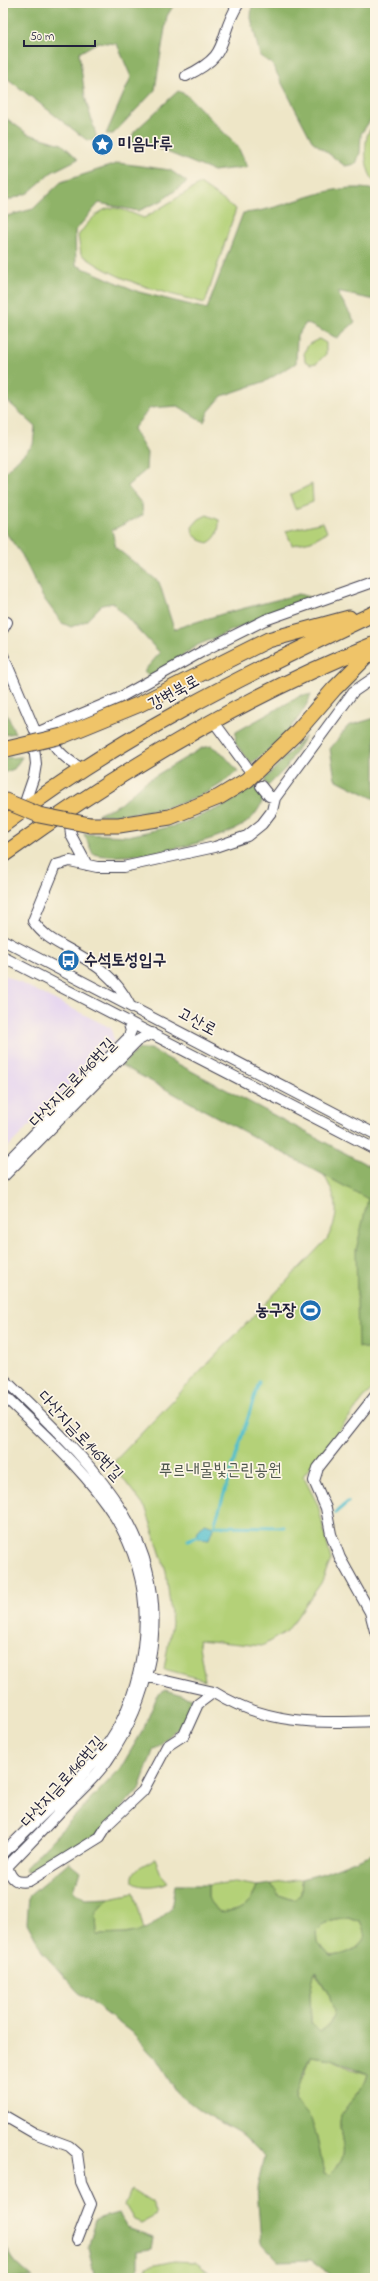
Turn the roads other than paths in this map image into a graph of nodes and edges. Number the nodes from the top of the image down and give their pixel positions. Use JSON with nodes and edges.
{"nodes":[{"id":1,"x":239,"y":3,"type":"edge"},
{"id":2,"x":186,"y":76,"type":"dead end"},
{"id":3,"x":375,"y":581,"type":"edge"},
{"id":4,"x":375,"y":612,"type":"edge"},
{"id":5,"x":375,"y":644,"type":"edge"},
{"id":6,"x":375,"y":648,"type":"edge"},
{"id":7,"x":3,"y":655,"type":"edge"},
{"id":8,"x":375,"y":677,"type":"edge"},
{"id":9,"x":214,"y":722,"type":"junction"},
{"id":10,"x":40,"y":731,"type":"junction"},
{"id":11,"x":5,"y":749,"type":"edge"},
{"id":12,"x":247,"y":768,"type":"dead end"},
{"id":13,"x":84,"y":770,"type":"junction"},
{"id":14,"x":261,"y":786,"type":"dead end"},
{"id":15,"x":275,"y":798,"type":"junction"},
{"id":16,"x":3,"y":800,"type":"edge"},
{"id":17,"x":68,"y":810,"type":"junction"},
{"id":18,"x":22,"y":811,"type":"junction"},
{"id":19,"x":3,"y":825,"type":"edge"},
{"id":20,"x":3,"y":855,"type":"edge"},
{"id":21,"x":87,"y":865,"type":"junction"},
{"id":22,"x":3,"y":940,"type":"edge"},
{"id":23,"x":3,"y":957,"type":"edge"},
{"id":24,"x":129,"y":1004,"type":"junction"},
{"id":25,"x":128,"y":1021,"type":"junction"},
{"id":26,"x":152,"y":1033,"type":"junction"},
{"id":27,"x":375,"y":1134,"type":"edge"},
{"id":28,"x":375,"y":1150,"type":"edge"},
{"id":29,"x":3,"y":1166,"type":"edge"},
{"id":30,"x":3,"y":1177,"type":"edge"},
{"id":31,"x":3,"y":1378,"type":"edge"},
{"id":32,"x":3,"y":1395,"type":"edge"},
{"id":33,"x":375,"y":1396,"type":"edge"},
{"id":34,"x":375,"y":1632,"type":"edge"},
{"id":35,"x":142,"y":1675,"type":"junction"},
{"id":36,"x":214,"y":1692,"type":"junction"},
{"id":37,"x":375,"y":1721,"type":"edge"},
{"id":38,"x":3,"y":1854,"type":"edge"},
{"id":39,"x":5,"y":1869,"type":"edge"},
{"id":40,"x":3,"y":2115,"type":"edge"},
{"id":41,"x":77,"y":2240,"type":"dead end"}],
"edges":[{"from":1,"to":2,"type":"street"},
{"from":3,"to":10,"type":"street"},
{"from":4,"to":11,"type":"highway","bridge":true},
{"from":4,"to":13,"type":"highway","name":"강변북로"},
{"from":5,"to":9,"type":"highway"},
{"from":6,"to":16,"type":"highway","bridge":true},
{"from":7,"to":10,"type":"street"},
{"from":8,"to":15,"type":"street"},
{"from":9,"to":12,"type":"street"},
{"from":9,"to":17,"type":"highway"},
{"from":10,"to":13,"type":"street"},
{"from":10,"to":18,"type":"street"},
{"from":13,"to":18,"type":"highway","name":"강변북로"},
{"from":14,"to":15,"type":"street"},
{"from":15,"to":21,"type":"street"},
{"from":17,"to":20,"type":"highway"},
{"from":17,"to":21,"type":"street"},
{"from":18,"to":19,"type":"highway","name":"강변북로"},
{"from":21,"to":24,"type":"street"},
{"from":22,"to":24,"type":"street","name":"고산로"},
{"from":23,"to":25,"type":"street","name":"고산로"},
{"from":24,"to":27,"type":"street","name":"고산로"},
{"from":25,"to":26,"type":"street","name":"고산로"},
{"from":25,"to":29,"type":"street","name":"다산지금로146번길"},
{"from":26,"to":28,"type":"street","name":"고산로"},
{"from":26,"to":30,"type":"street","name":"다산지금로146번길"},
{"from":31,"to":35,"type":"street","name":"다산지금로146번길"},
{"from":32,"to":35,"type":"street","name":"다산지금로146번길"},
{"from":33,"to":34,"type":"street"},
{"from":35,"to":36,"type":"street"},
{"from":35,"to":38,"type":"street","name":"다산지금로146번길"},
{"from":35,"to":39,"type":"street","name":"다산지금로146번길"},
{"from":36,"to":37,"type":"street"},
{"from":36,"to":39,"type":"street"},
{"from":40,"to":41,"type":"street"}]}
